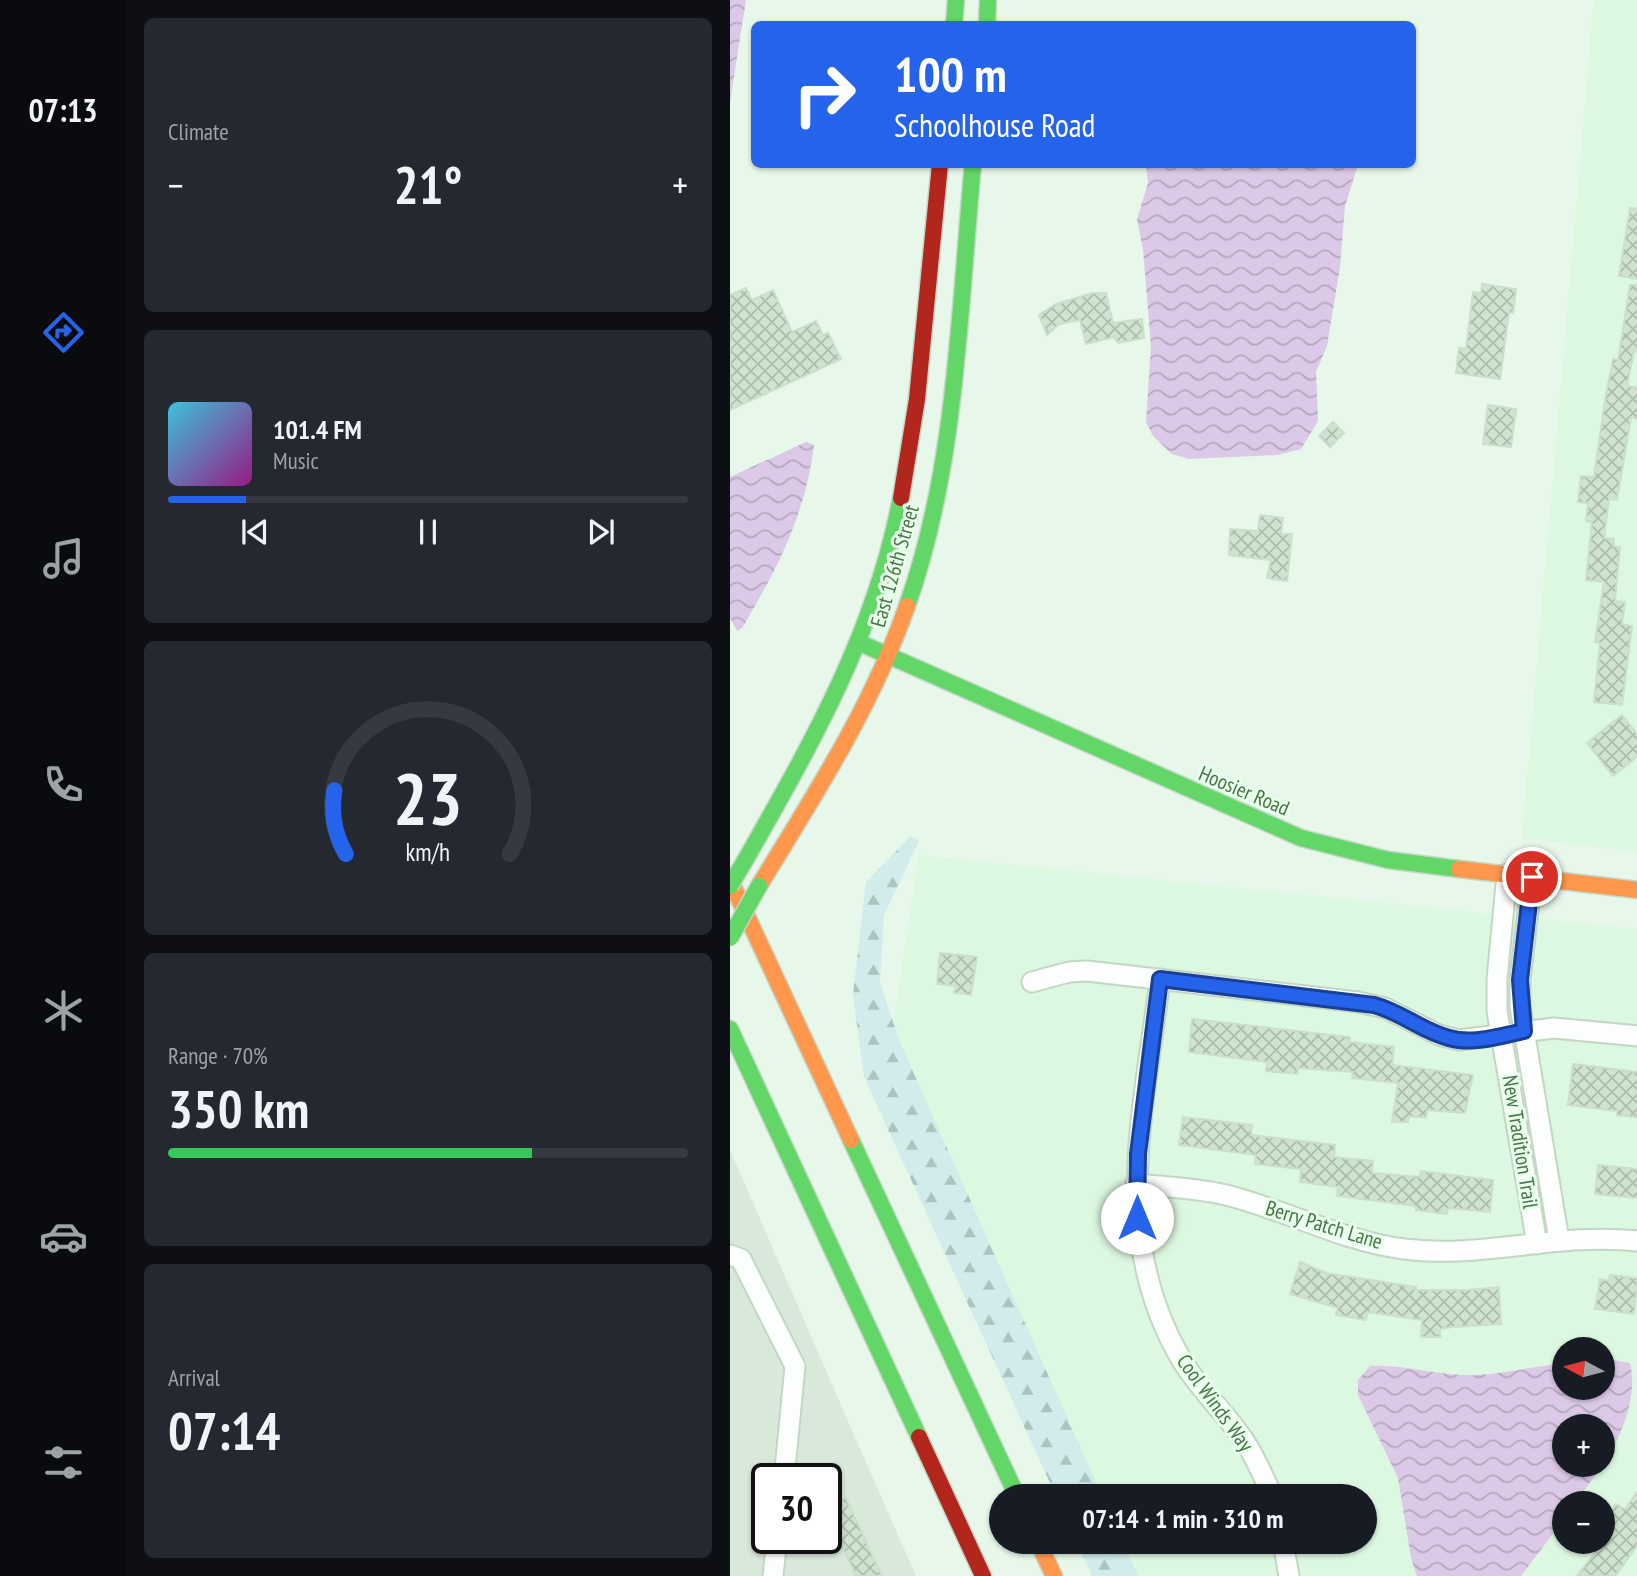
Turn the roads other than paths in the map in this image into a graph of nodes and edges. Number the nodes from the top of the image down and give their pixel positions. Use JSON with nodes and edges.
{"nodes":[{"id":1,"x":956,"y":0,"type":"edge"},
{"id":2,"x":988,"y":0,"type":"edge"},
{"id":3,"x":954,"y":21,"type":"edge"},
{"id":4,"x":987,"y":21,"type":"edge"},
{"id":5,"x":940,"y":168,"type":"edge"},
{"id":6,"x":973,"y":168,"type":"edge"},
{"id":7,"x":860,"y":643,"type":"junction"},
{"id":8,"x":890,"y":655,"type":"junction"},
{"id":9,"x":1508,"y":874,"type":"junction"},
{"id":10,"x":1532,"y":877,"type":"junction"},
{"id":11,"x":730,"y":878,"type":"edge"},
{"id":12,"x":730,"y":886,"type":"edge"},
{"id":13,"x":1637,"y":890,"type":"edge"},
{"id":14,"x":730,"y":938,"type":"edge"},
{"id":15,"x":1160,"y":979,"type":"junction"},
{"id":16,"x":1032,"y":982,"type":"dead end"},
{"id":17,"x":730,"y":1029,"type":"edge"},
{"id":18,"x":1524,"y":1031,"type":"junction"},
{"id":19,"x":1501,"y":1036,"type":"junction"},
{"id":20,"x":1637,"y":1037,"type":"edge"},
{"id":21,"x":1136,"y":1184,"type":"junction"},
{"id":22,"x":1559,"y":1240,"type":"junction"},
{"id":23,"x":1637,"y":1241,"type":"edge"},
{"id":24,"x":1537,"y":1244,"type":"junction"},
{"id":25,"x":730,"y":1255,"type":"edge"},
{"id":26,"x":786,"y":1463,"type":"edge"},
{"id":27,"x":1011,"y":1484,"type":"edge"},
{"id":28,"x":1265,"y":1484,"type":"edge"},
{"id":29,"x":775,"y":1554,"type":"edge"},
{"id":30,"x":1044,"y":1554,"type":"edge"},
{"id":31,"x":1285,"y":1554,"type":"edge"},
{"id":32,"x":773,"y":1576,"type":"edge"},
{"id":33,"x":983,"y":1576,"type":"edge"},
{"id":34,"x":1054,"y":1576,"type":"edge"},
{"id":35,"x":1289,"y":1576,"type":"edge"}],
"edges":[{"from":1,"to":3,"type":"main road"},
{"from":2,"to":4,"type":"main road"},
{"from":5,"to":7,"type":"main road","name":"East 126th Street"},
{"from":6,"to":8,"type":"main road","name":"East 126th Street"},
{"from":7,"to":8,"type":"main road","name":"Hoosier Road"},
{"from":7,"to":12,"type":"main road","name":"East 126th Street","bridge":true},
{"from":8,"to":9,"type":"main road","name":"Hoosier Road"},
{"from":8,"to":14,"type":"main road","name":"East 126th Street","bridge":true},
{"from":9,"to":10,"type":"main road","name":"Hoosier Road"},
{"from":9,"to":19,"type":"street","name":"New Tradition Trail"},
{"from":10,"to":13,"type":"main road","name":"Hoosier Road"},
{"from":10,"to":18,"type":"street","name":"New Tradition Trail"},
{"from":11,"to":27,"type":"main road"},
{"from":15,"to":16,"type":"street"},
{"from":15,"to":19,"type":"street"},
{"from":15,"to":21,"type":"street","name":"Cool Winds Way"},
{"from":17,"to":33,"type":"main road"},
{"from":18,"to":19,"type":"street"},
{"from":18,"to":20,"type":"street"},
{"from":18,"to":22,"type":"street","name":"New Tradition Trail"},
{"from":19,"to":24,"type":"street","name":"New Tradition Trail"},
{"from":21,"to":24,"type":"street","name":"Berry Patch Lane"},
{"from":21,"to":28,"type":"street","name":"Cool Winds Way"},
{"from":22,"to":23,"type":"street","name":"Berry Patch Lane"},
{"from":22,"to":24,"type":"street","name":"Berry Patch Lane"},
{"from":25,"to":26,"type":"street"},
{"from":29,"to":32,"type":"street"},
{"from":30,"to":34,"type":"main road"},
{"from":31,"to":35,"type":"street"}]}
